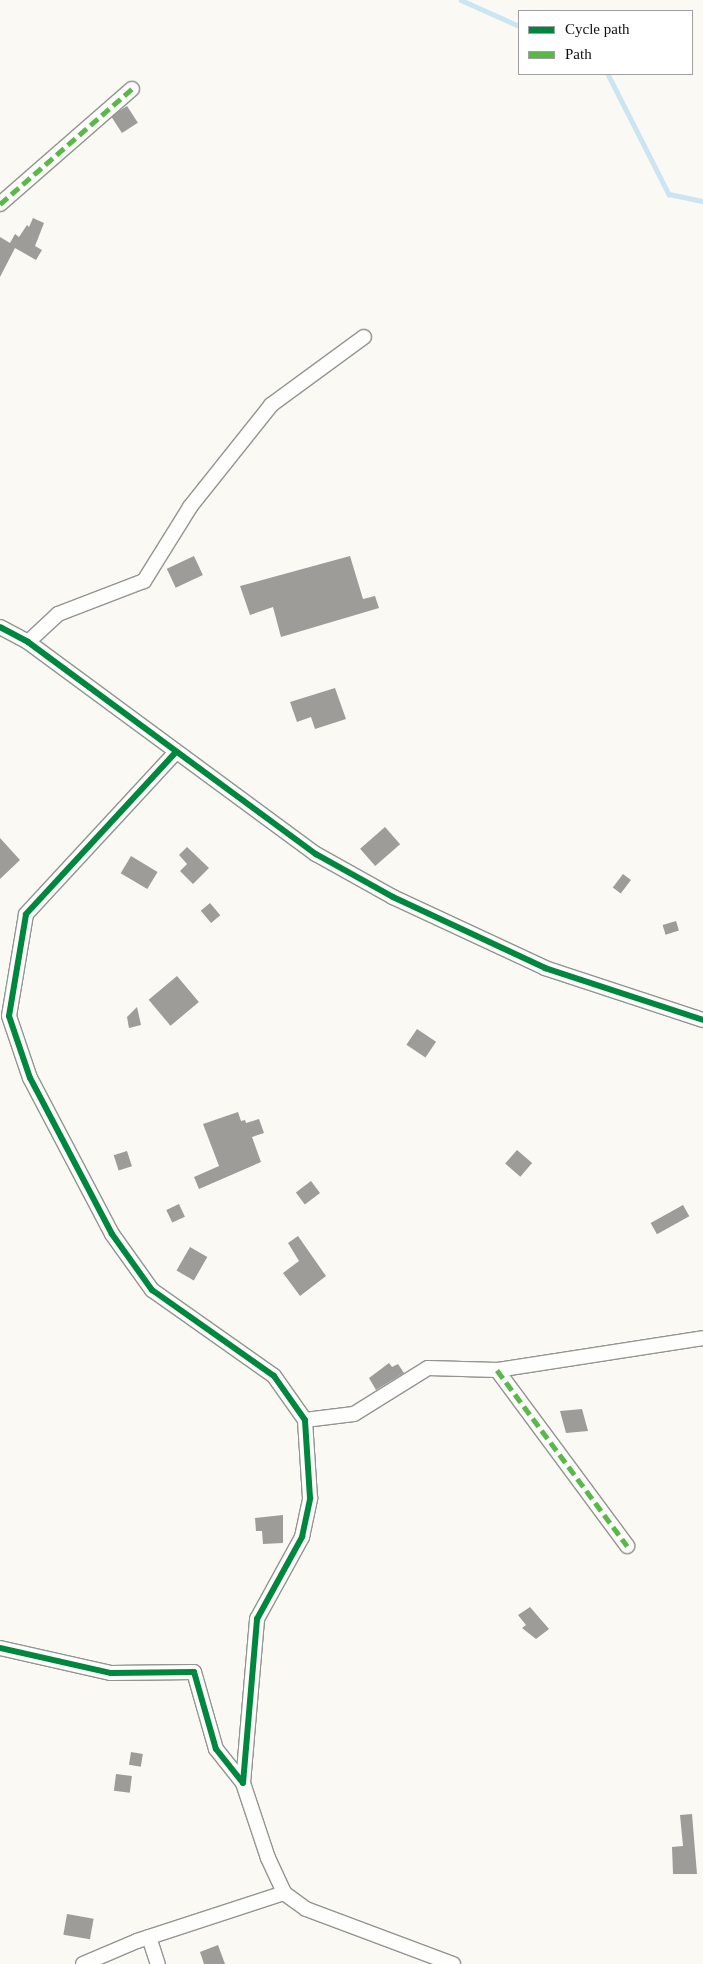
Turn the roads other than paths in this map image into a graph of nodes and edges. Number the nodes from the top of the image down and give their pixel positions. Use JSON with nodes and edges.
{"nodes":[{"id":1,"x":132,"y":89,"type":"dead end"},
{"id":2,"x":0,"y":204,"type":"edge"},
{"id":3,"x":364,"y":337,"type":"dead end"},
{"id":4,"x":0,"y":627,"type":"edge"},
{"id":5,"x":28,"y":642,"type":"junction"},
{"id":6,"x":176,"y":752,"type":"junction"},
{"id":7,"x":703,"y":1020,"type":"edge"},
{"id":8,"x":703,"y":1338,"type":"edge"},
{"id":9,"x":497,"y":1370,"type":"junction"},
{"id":10,"x":305,"y":1420,"type":"junction"},
{"id":11,"x":627,"y":1546,"type":"dead end"},
{"id":12,"x":0,"y":1648,"type":"edge"},
{"id":13,"x":243,"y":1783,"type":"junction"},
{"id":14,"x":284,"y":1892,"type":"junction"},
{"id":15,"x":149,"y":1937,"type":"junction"},
{"id":16,"x":83,"y":1964,"type":"edge"},
{"id":17,"x":158,"y":1964,"type":"edge"},
{"id":18,"x":453,"y":1964,"type":"edge"}],
"edges":[{"from":1,"to":2,"type":"street"},
{"from":3,"to":5,"type":"street"},
{"from":4,"to":5,"type":"street"},
{"from":5,"to":6,"type":"street"},
{"from":6,"to":7,"type":"street"},
{"from":6,"to":10,"type":"street"},
{"from":8,"to":9,"type":"street"},
{"from":9,"to":10,"type":"street"},
{"from":9,"to":11,"type":"street"},
{"from":10,"to":13,"type":"street"},
{"from":12,"to":13,"type":"street"},
{"from":13,"to":14,"type":"street"},
{"from":14,"to":15,"type":"street"},
{"from":14,"to":18,"type":"street"},
{"from":15,"to":16,"type":"street"},
{"from":15,"to":17,"type":"street"}]}
